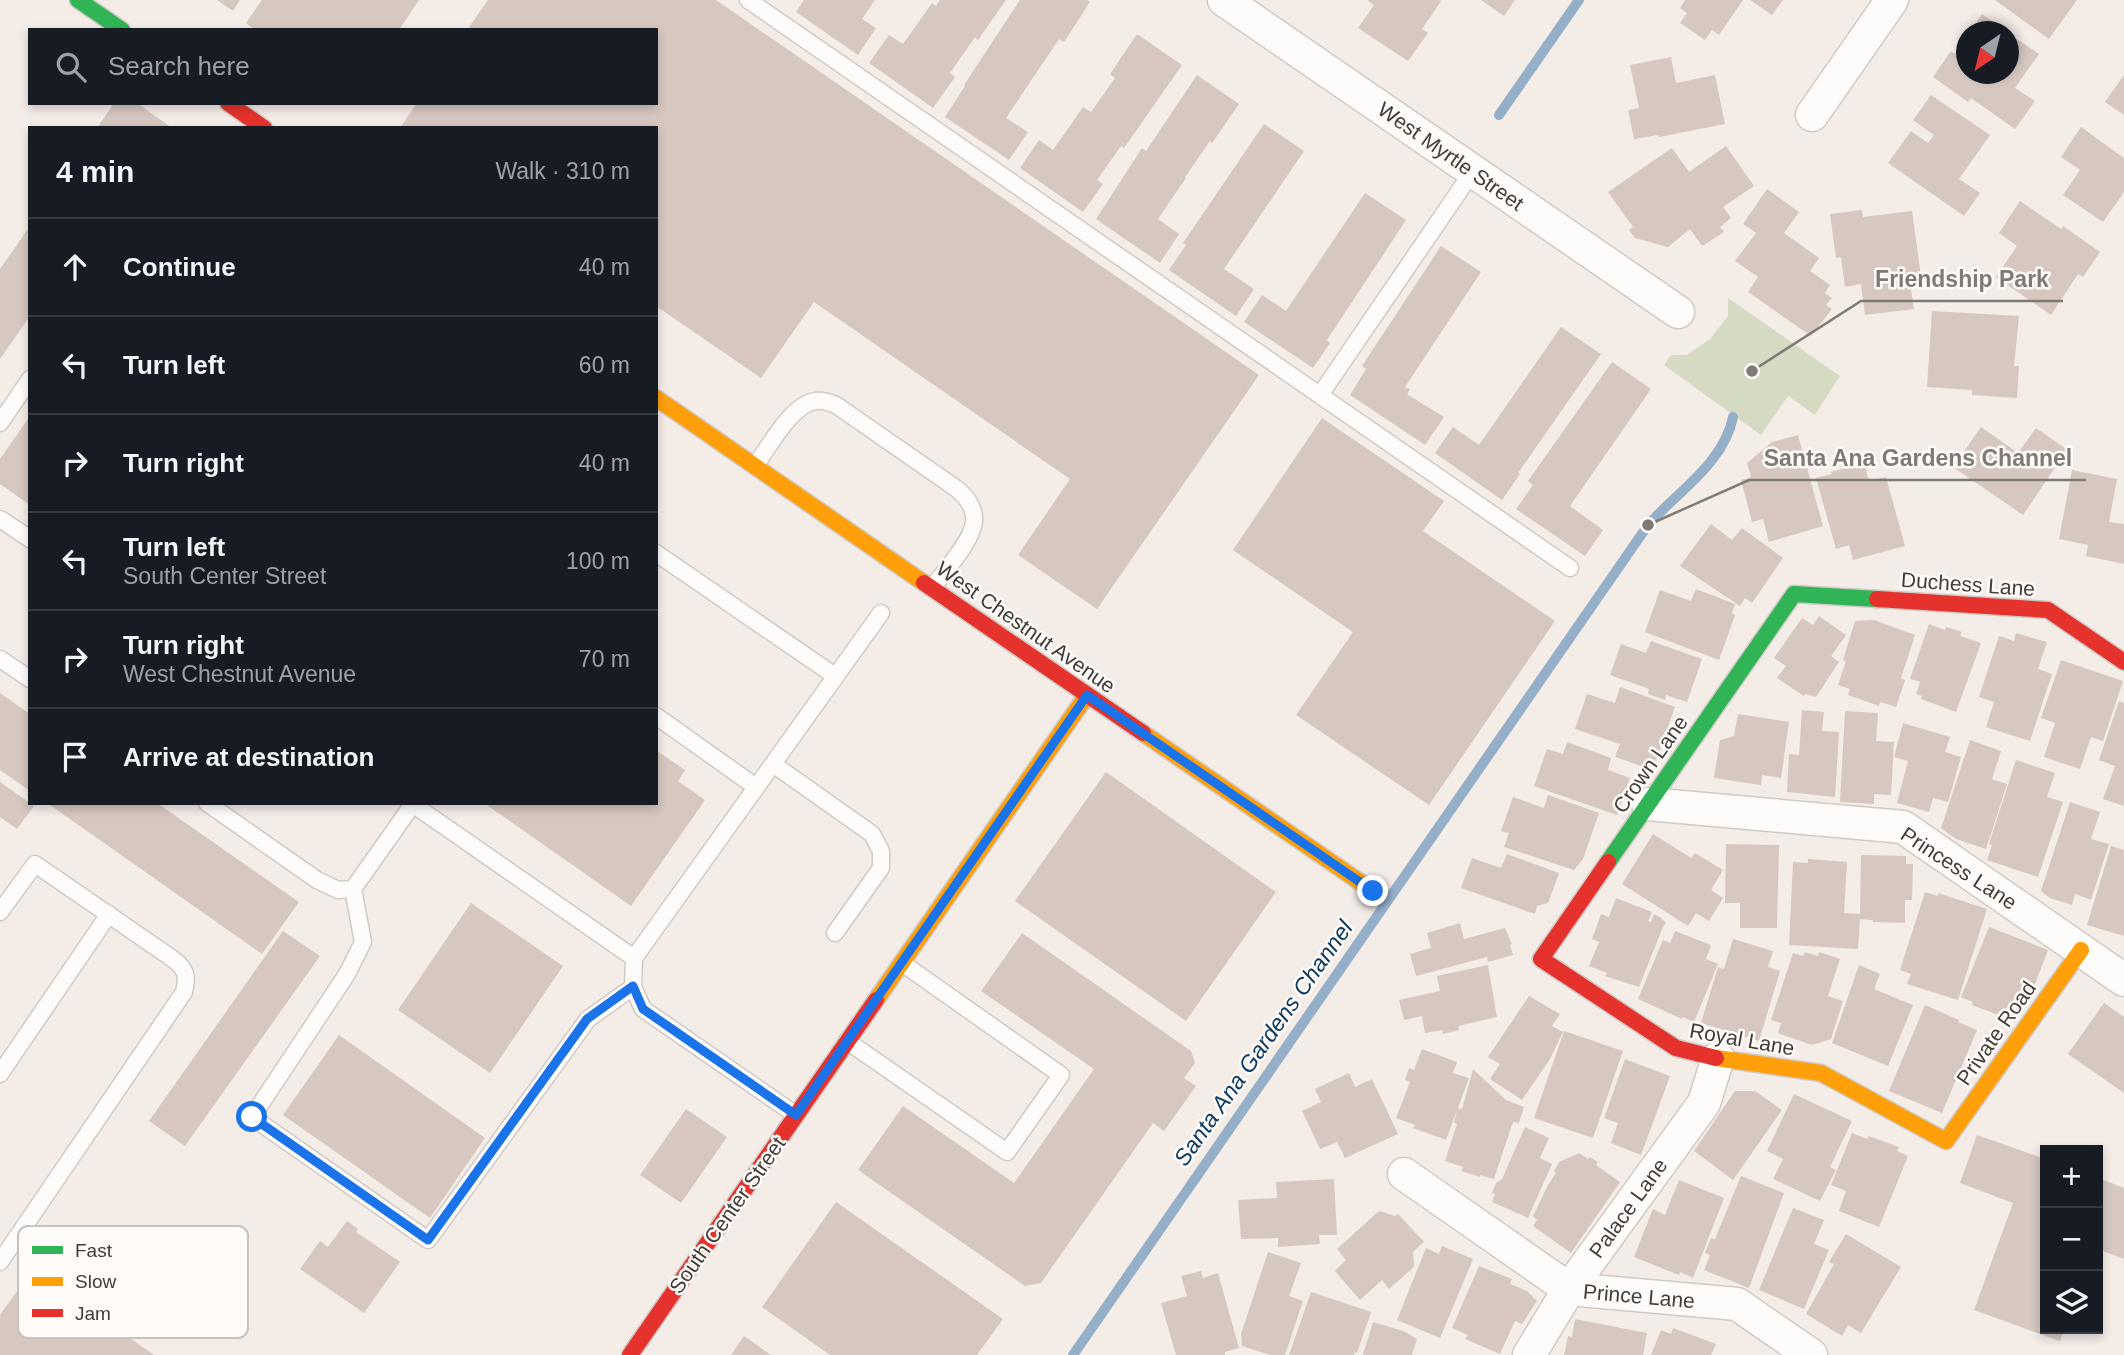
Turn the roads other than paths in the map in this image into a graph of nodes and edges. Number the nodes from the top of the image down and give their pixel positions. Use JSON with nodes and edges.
{"nodes":[{"id":1,"x":78,"y":0,"type":"edge"},
{"id":2,"x":748,"y":0,"type":"edge"},
{"id":3,"x":1892,"y":0,"type":"edge"},
{"id":4,"x":1244,"y":5,"type":"edge"},
{"id":5,"x":119,"y":28,"type":"edge"},
{"id":6,"x":231,"y":105,"type":"edge"},
{"id":7,"x":1812,"y":115,"type":"dead end"},
{"id":8,"x":261,"y":126,"type":"edge"},
{"id":9,"x":1473,"y":171,"type":"junction"},
{"id":10,"x":1678,"y":312,"type":"dead end"},
{"id":11,"x":28,"y":382,"type":"edge"},
{"id":12,"x":1320,"y":395,"type":"junction"},
{"id":13,"x":658,"y":399,"type":"edge"},
{"id":14,"x":0,"y":423,"type":"edge"},
{"id":15,"x":755,"y":466,"type":"junction"},
{"id":16,"x":0,"y":519,"type":"edge"},
{"id":17,"x":28,"y":538,"type":"edge"},
{"id":18,"x":658,"y":555,"type":"edge"},
{"id":19,"x":1570,"y":568,"type":"dead end"},
{"id":20,"x":932,"y":588,"type":"junction"},
{"id":21,"x":1794,"y":594,"type":"joint"},
{"id":22,"x":881,"y":613,"type":"dead end"},
{"id":23,"x":0,"y":659,"type":"edge"},
{"id":24,"x":2124,"y":662,"type":"edge"},
{"id":25,"x":835,"y":676,"type":"junction"},
{"id":26,"x":28,"y":678,"type":"edge"},
{"id":27,"x":1087,"y":695,"type":"junction"},
{"id":28,"x":658,"y":717,"type":"edge"},
{"id":29,"x":773,"y":764,"type":"junction"},
{"id":30,"x":756,"y":787,"type":"junction"},
{"id":31,"x":1648,"y":804,"type":"junction"},
{"id":32,"x":210,"y":805,"type":"edge"},
{"id":33,"x":411,"y":805,"type":"edge"},
{"id":34,"x":413,"y":805,"type":"edge"},
{"id":35,"x":353,"y":889,"type":"junction"},
{"id":36,"x":1373,"y":891,"type":"dead end"},
{"id":37,"x":0,"y":912,"type":"edge"},
{"id":38,"x":109,"y":914,"type":"junction"},
{"id":39,"x":835,"y":933,"type":"dead end"},
{"id":40,"x":2081,"y":950,"type":"junction"},
{"id":41,"x":634,"y":958,"type":"junction"},
{"id":42,"x":1541,"y":959,"type":"joint"},
{"id":43,"x":902,"y":963,"type":"junction"},
{"id":44,"x":2124,"y":980,"type":"edge"},
{"id":45,"x":633,"y":986,"type":"junction"},
{"id":46,"x":847,"y":1041,"type":"junction"},
{"id":47,"x":1718,"y":1058,"type":"junction"},
{"id":48,"x":0,"y":1074,"type":"edge"},
{"id":49,"x":796,"y":1115,"type":"junction"},
{"id":50,"x":1946,"y":1141,"type":"joint"},
{"id":51,"x":1404,"y":1174,"type":"dead end"},
{"id":52,"x":25,"y":1226,"type":"edge"},
{"id":53,"x":18,"y":1236,"type":"edge"},
{"id":54,"x":0,"y":1262,"type":"edge"},
{"id":55,"x":1569,"y":1289,"type":"junction"},
{"id":56,"x":630,"y":1355,"type":"edge"},
{"id":57,"x":1529,"y":1355,"type":"edge"},
{"id":58,"x":1811,"y":1355,"type":"edge"}],
"edges":[{"from":1,"to":5,"type":"street"},
{"from":2,"to":12,"type":"lane"},
{"from":3,"to":7,"type":"street"},
{"from":4,"to":9,"type":"street","name":"West Myrtle Street"},
{"from":6,"to":8,"type":"street"},
{"from":9,"to":10,"type":"street","name":"West Myrtle Street"},
{"from":9,"to":12,"type":"lane"},
{"from":11,"to":14,"type":"lane"},
{"from":12,"to":19,"type":"lane"},
{"from":13,"to":15,"type":"street","name":"West Chestnut Avenue"},
{"from":15,"to":20,"type":"street","name":"West Chestnut Avenue"},
{"from":15,"to":20,"type":"lane"},
{"from":16,"to":17,"type":"lane"},
{"from":18,"to":25,"type":"lane"},
{"from":20,"to":27,"type":"street","name":"West Chestnut Avenue"},
{"from":21,"to":24,"type":"street","name":"Duchess Lane"},
{"from":21,"to":31,"type":"street","name":"Crown Lane"},
{"from":22,"to":25,"type":"lane"},
{"from":23,"to":26,"type":"lane"},
{"from":25,"to":29,"type":"lane"},
{"from":27,"to":36,"type":"street","name":"West Chestnut Avenue"},
{"from":27,"to":43,"type":"street","name":"South Center Street"},
{"from":28,"to":30,"type":"lane"},
{"from":29,"to":30,"type":"lane"},
{"from":29,"to":39,"type":"lane"},
{"from":30,"to":41,"type":"lane"},
{"from":31,"to":40,"type":"street","name":"Princess Lane"},
{"from":31,"to":42,"type":"street","name":"Crown Lane"},
{"from":32,"to":35,"type":"lane"},
{"from":33,"to":35,"type":"lane"},
{"from":34,"to":41,"type":"lane"},
{"from":35,"to":45,"type":"lane"},
{"from":37,"to":38,"type":"lane"},
{"from":38,"to":48,"type":"lane"},
{"from":38,"to":52,"type":"lane"},
{"from":40,"to":44,"type":"street","name":"Princess Lane"},
{"from":40,"to":50,"type":"street","name":"Private Road"},
{"from":41,"to":45,"type":"lane"},
{"from":42,"to":47,"type":"street","name":"Royal Lane"},
{"from":43,"to":46,"type":"street","name":"South Center Street"},
{"from":43,"to":46,"type":"lane"},
{"from":45,"to":49,"type":"lane"},
{"from":46,"to":49,"type":"street","name":"South Center Street"},
{"from":47,"to":50,"type":"street","name":"Royal Lane"},
{"from":47,"to":55,"type":"street","name":"Palace Lane"},
{"from":49,"to":56,"type":"street","name":"South Center Street"},
{"from":51,"to":55,"type":"street","name":"Prince Lane"},
{"from":53,"to":54,"type":"lane"},
{"from":55,"to":57,"type":"street","name":"Palace Lane"},
{"from":55,"to":58,"type":"street","name":"Prince Lane"}]}
